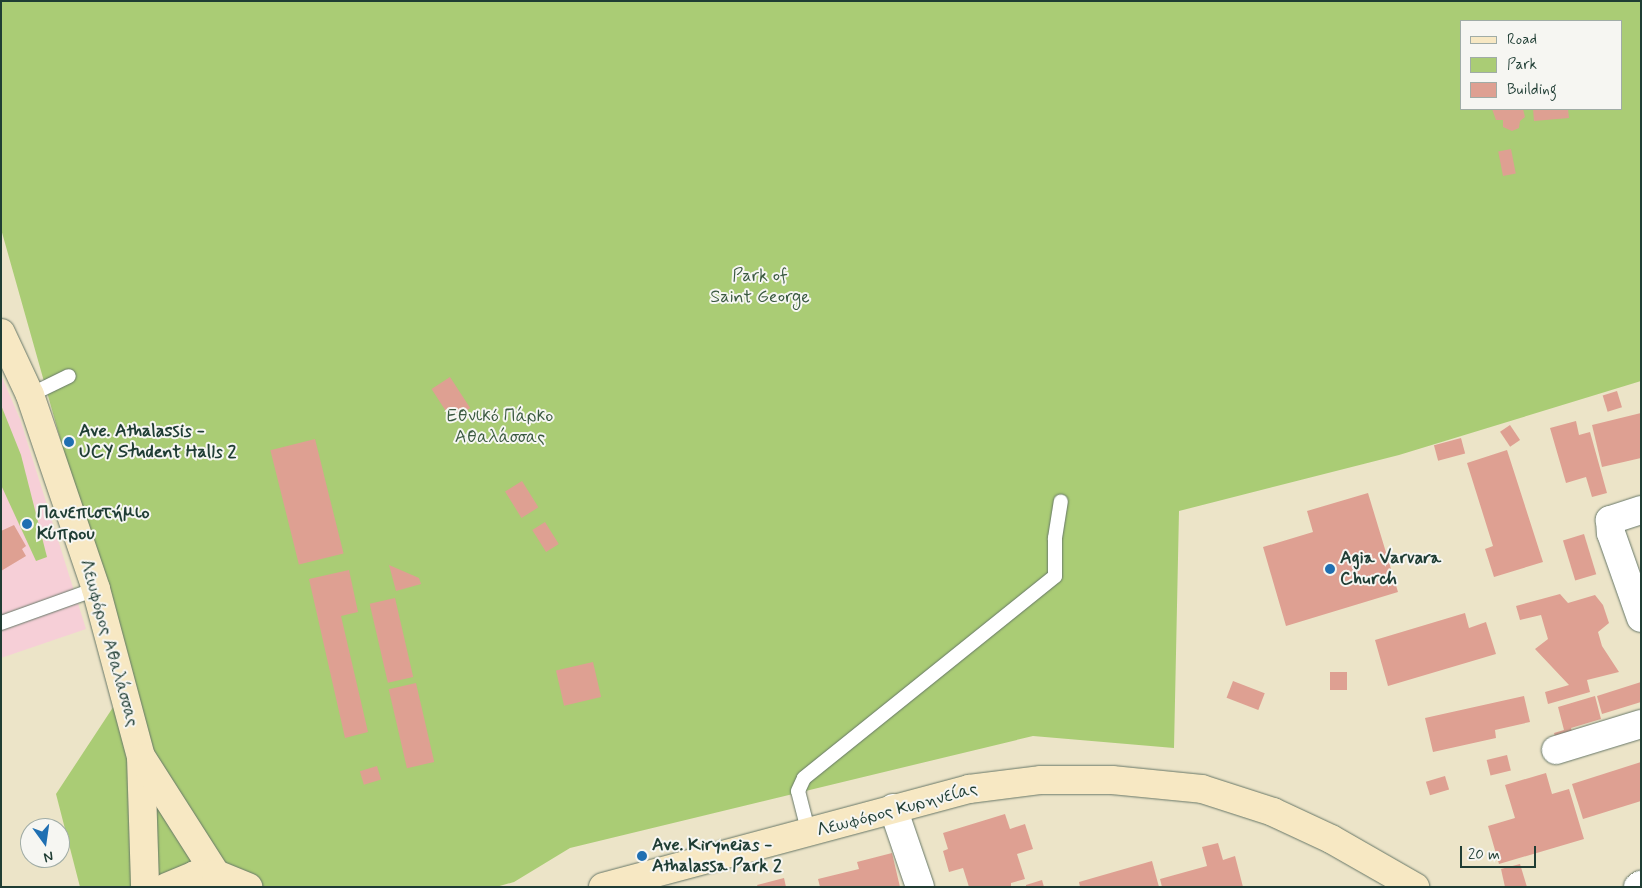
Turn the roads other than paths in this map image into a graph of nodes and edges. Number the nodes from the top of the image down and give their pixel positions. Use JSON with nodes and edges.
{"nodes":[{"id":1,"x":1,"y":333,"type":"edge"},
{"id":2,"x":68,"y":376,"type":"dead end"},
{"id":3,"x":30,"y":395,"type":"junction"},
{"id":4,"x":1061,"y":501,"type":"dead end"},
{"id":5,"x":1641,"y":510,"type":"edge"},
{"id":6,"x":96,"y":589,"type":"junction"},
{"id":7,"x":1641,"y":618,"type":"edge"},
{"id":8,"x":1,"y":624,"type":"edge"},
{"id":9,"x":1641,"y":724,"type":"edge"},
{"id":10,"x":1556,"y":750,"type":"dead end"},
{"id":11,"x":141,"y":757,"type":"junction"},
{"id":12,"x":893,"y":808,"type":"junction"},
{"id":13,"x":809,"y":834,"type":"junction"},
{"id":14,"x":216,"y":874,"type":"junction"},
{"id":15,"x":145,"y":887,"type":"edge"},
{"id":16,"x":167,"y":887,"type":"edge"},
{"id":17,"x":248,"y":887,"type":"edge"},
{"id":18,"x":602,"y":887,"type":"edge"},
{"id":19,"x":920,"y":887,"type":"edge"},
{"id":20,"x":1415,"y":887,"type":"edge"}],
"edges":[{"from":1,"to":3,"type":"main road","name":"Λεωφόρος Αθαλάσσας"},
{"from":2,"to":3,"type":"lane"},
{"from":3,"to":6,"type":"main road","name":"Λεωφόρος Αθαλάσσας"},
{"from":4,"to":13,"type":"lane"},
{"from":5,"to":7,"type":"street"},
{"from":6,"to":8,"type":"lane"},
{"from":6,"to":11,"type":"main road","name":"Λεωφόρος Αθαλάσσας"},
{"from":9,"to":10,"type":"street"},
{"from":11,"to":14,"type":"main road","name":"Λεωφόρος Αθαλάσσας"},
{"from":11,"to":15,"type":"main road","name":"Λεωφόρος Αθαλάσσας"},
{"from":12,"to":13,"type":"main road","name":"Λεωφόρος Κυρηνείας"},
{"from":12,"to":19,"type":"street"},
{"from":12,"to":20,"type":"main road","name":"Λεωφόρος Κυρηνείας"},
{"from":13,"to":18,"type":"main road","name":"Λεωφόρος Κυρηνείας"},
{"from":14,"to":16,"type":"main road"},
{"from":14,"to":17,"type":"main road"}]}
